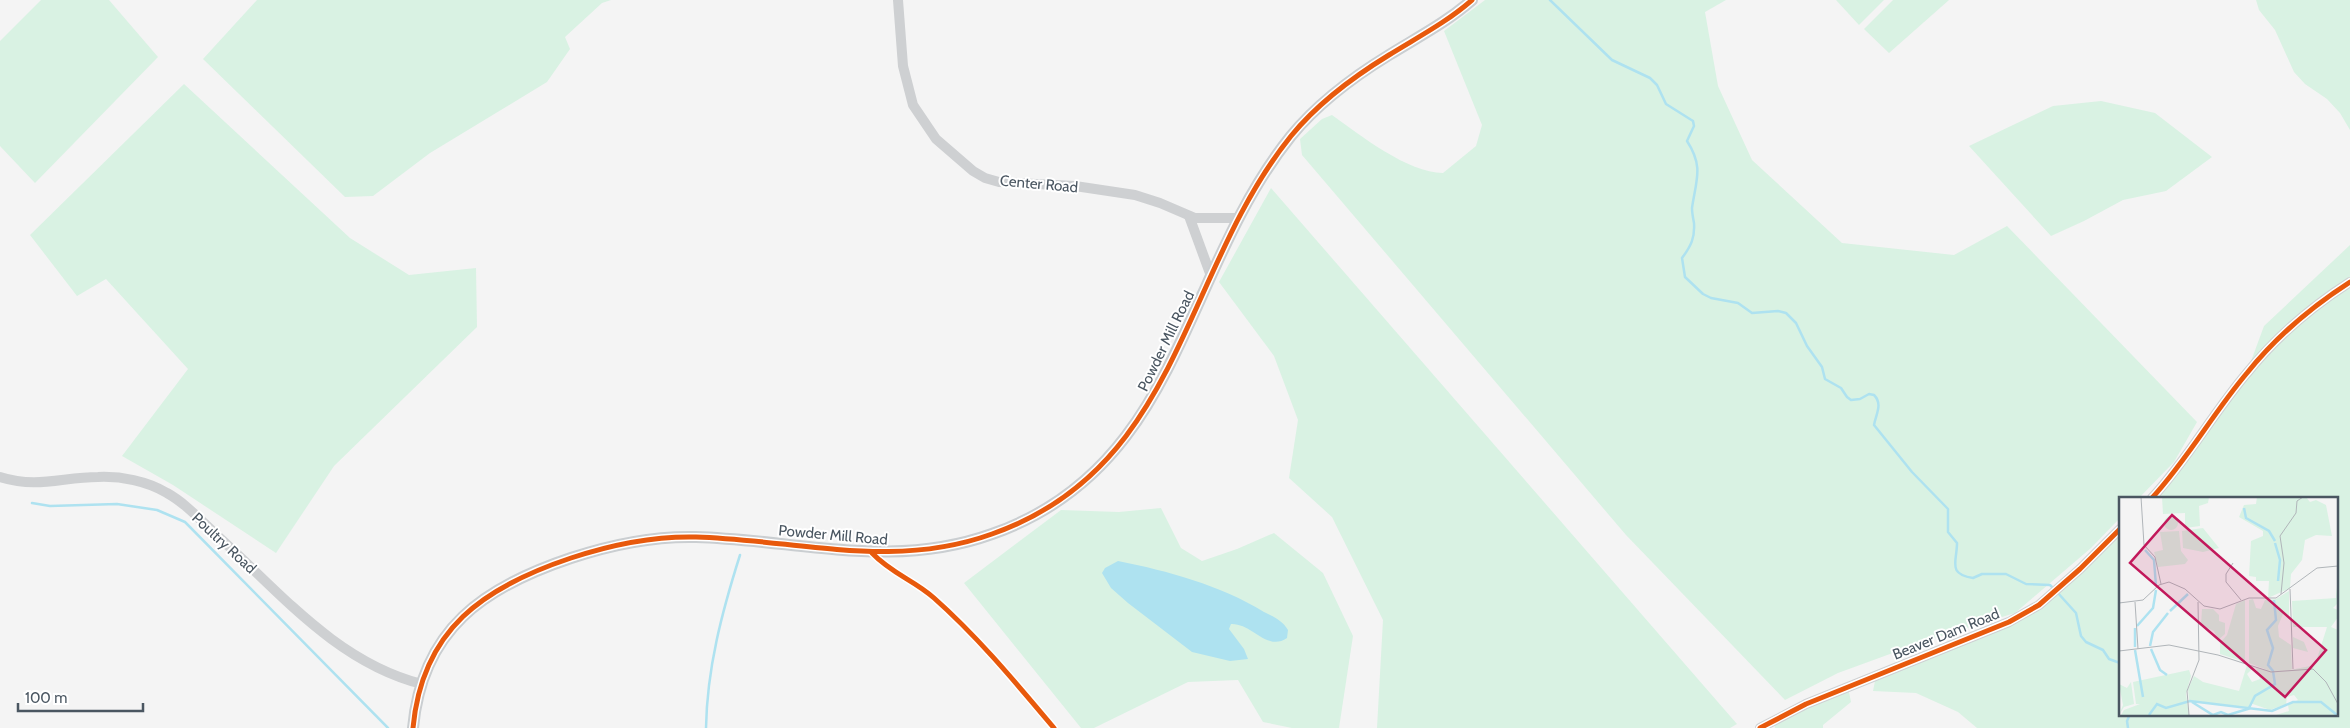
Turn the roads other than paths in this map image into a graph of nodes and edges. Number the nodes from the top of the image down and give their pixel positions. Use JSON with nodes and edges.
{"nodes":[{"id":1,"x":898,"y":0,"type":"edge"},
{"id":2,"x":1472,"y":0,"type":"edge"},
{"id":3,"x":1189,"y":216,"type":"junction"},
{"id":4,"x":1238,"y":218,"type":"junction"},
{"id":5,"x":1211,"y":276,"type":"junction"},
{"id":6,"x":2350,"y":282,"type":"edge"},
{"id":7,"x":0,"y":477,"type":"edge"},
{"id":8,"x":2153,"y":497,"type":"edge"},
{"id":9,"x":2119,"y":530,"type":"edge"},
{"id":10,"x":422,"y":684,"type":"junction"},
{"id":11,"x":413,"y":728,"type":"edge"},
{"id":12,"x":1760,"y":728,"type":"edge"}],
"edges":[{"from":1,"to":3,"type":"street","name":"Center Road"},
{"from":2,"to":4,"type":"main road","name":"Powder Mill Road"},
{"from":3,"to":4,"type":"street","name":"Center Road"},
{"from":3,"to":5,"type":"street"},
{"from":4,"to":5,"type":"main road","name":"Powder Mill Road"},
{"from":5,"to":10,"type":"main road","name":"Powder Mill Road"},
{"from":6,"to":8,"type":"street"},
{"from":7,"to":10,"type":"street","name":"Poultry Road"},
{"from":9,"to":12,"type":"street","name":"Beaver Dam Road"},
{"from":10,"to":11,"type":"main road","name":"Powder Mill Road"}]}
